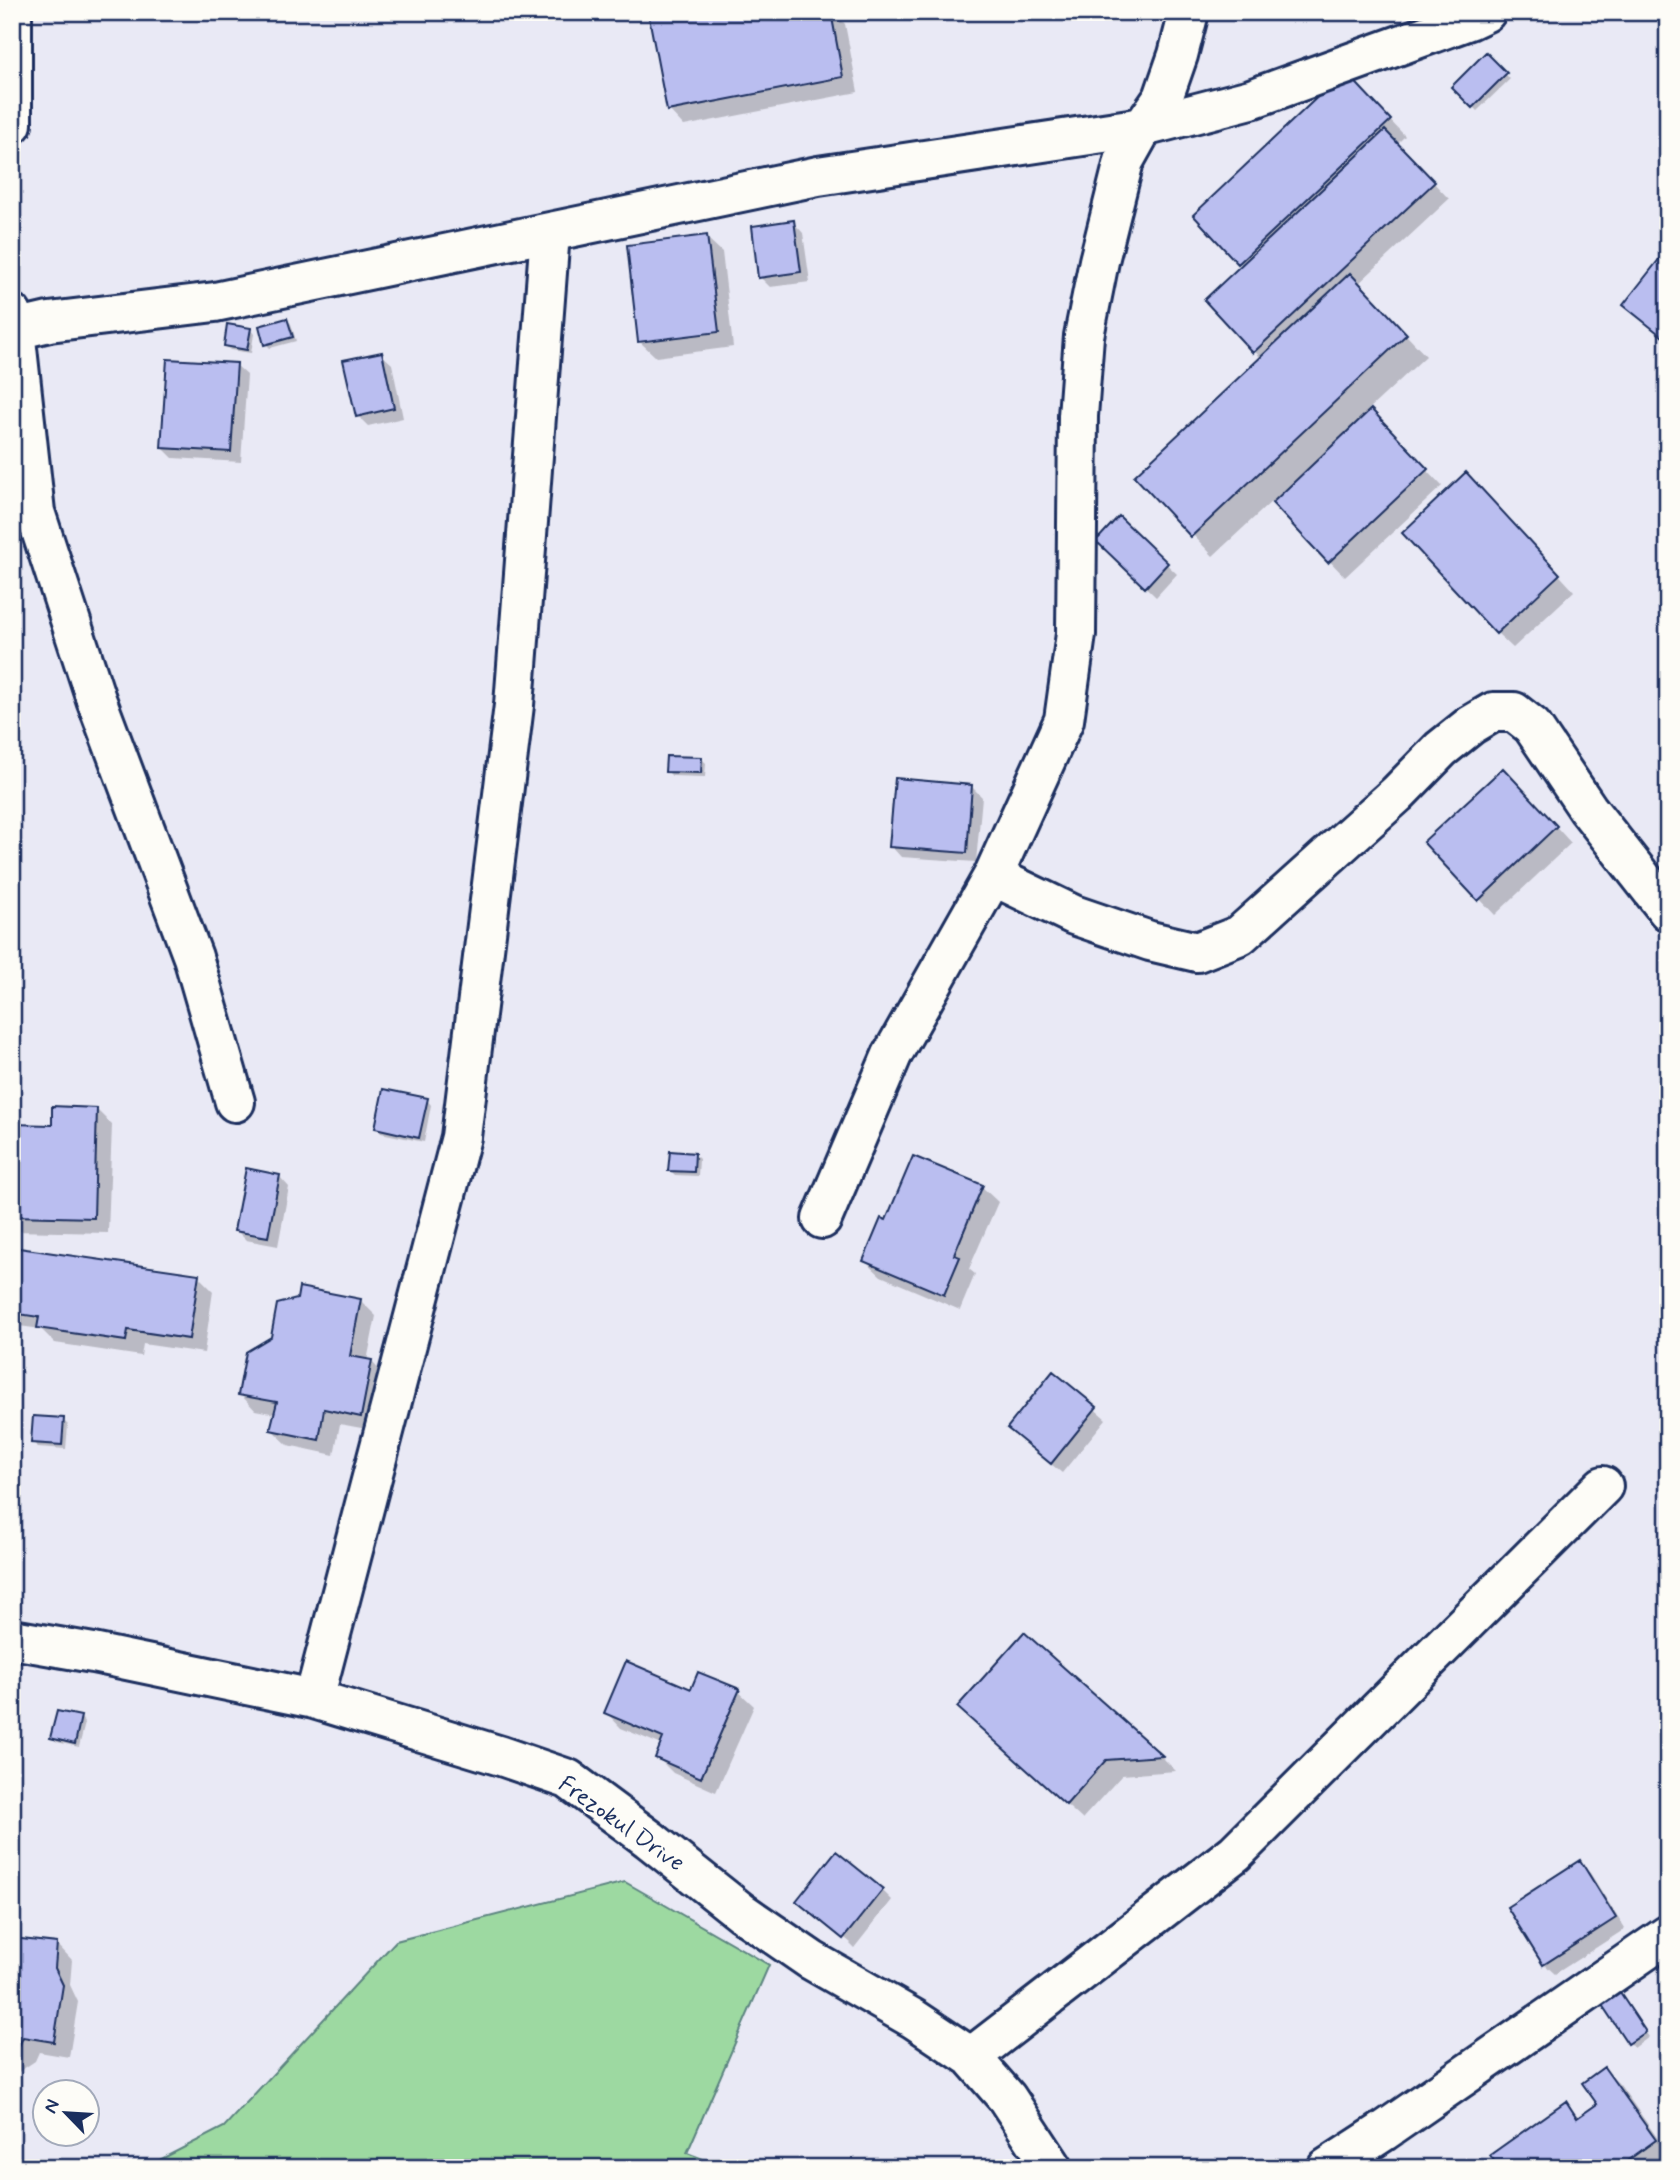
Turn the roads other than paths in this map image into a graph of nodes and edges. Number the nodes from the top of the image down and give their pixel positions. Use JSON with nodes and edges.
{"nodes":[{"id":1,"x":12,"y":12,"type":"edge"},
{"id":2,"x":1189,"y":12,"type":"edge"},
{"id":3,"x":1486,"y":12,"type":"edge"},
{"id":4,"x":12,"y":124,"type":"edge"},
{"id":5,"x":1143,"y":127,"type":"junction"},
{"id":6,"x":550,"y":233,"type":"junction"},
{"id":7,"x":13,"y":322,"type":"edge"},
{"id":8,"x":993,"y":876,"type":"junction"},
{"id":9,"x":1668,"y":911,"type":"edge"},
{"id":10,"x":235,"y":1102,"type":"dead end"},
{"id":11,"x":822,"y":1219,"type":"dead end"},
{"id":12,"x":1603,"y":1486,"type":"dead end"},
{"id":13,"x":12,"y":1639,"type":"edge"},
{"id":14,"x":314,"y":1699,"type":"junction"},
{"id":15,"x":1668,"y":1935,"type":"edge"},
{"id":16,"x":971,"y":2057,"type":"junction"},
{"id":17,"x":1053,"y":2168,"type":"edge"},
{"id":18,"x":1327,"y":2168,"type":"edge"}],
"edges":[{"from":1,"to":4,"type":"street"},
{"from":2,"to":5,"type":"street"},
{"from":3,"to":5,"type":"street"},
{"from":5,"to":6,"type":"street"},
{"from":5,"to":8,"type":"street"},
{"from":6,"to":7,"type":"street"},
{"from":6,"to":14,"type":"street"},
{"from":7,"to":10,"type":"street"},
{"from":8,"to":9,"type":"street"},
{"from":8,"to":11,"type":"street"},
{"from":12,"to":16,"type":"street"},
{"from":13,"to":14,"type":"street","name":"Frezokul Drive"},
{"from":14,"to":16,"type":"street","name":"Frezokul Drive"},
{"from":15,"to":18,"type":"street"},
{"from":16,"to":17,"type":"street","name":"Frezokul Drive"}]}
